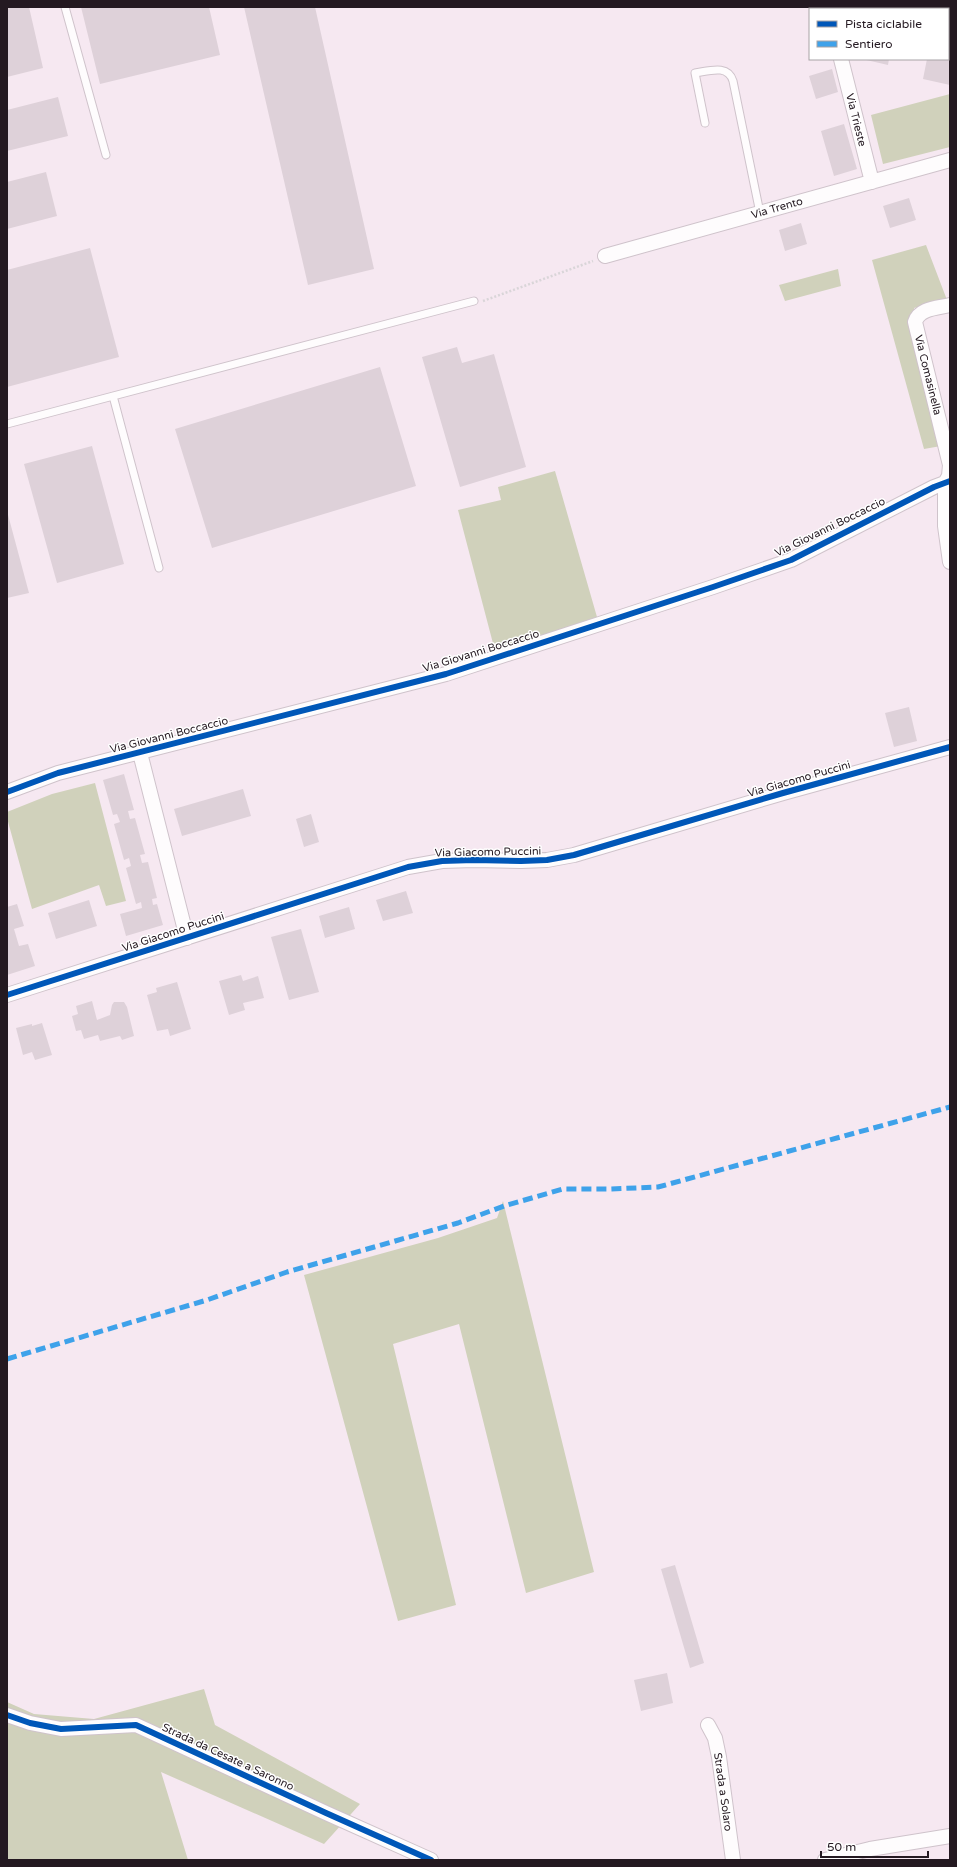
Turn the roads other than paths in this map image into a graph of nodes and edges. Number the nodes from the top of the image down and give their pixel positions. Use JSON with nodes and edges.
{"nodes":[{"id":1,"x":65,"y":7,"type":"edge"},
{"id":2,"x":841,"y":60,"type":"edge"},
{"id":3,"x":706,"y":123,"type":"dead end"},
{"id":4,"x":106,"y":155,"type":"dead end"},
{"id":5,"x":950,"y":160,"type":"edge"},
{"id":6,"x":872,"y":182,"type":"junction"},
{"id":7,"x":760,"y":213,"type":"junction"},
{"id":8,"x":605,"y":256,"type":"road end"},
{"id":9,"x":474,"y":302,"type":"road end"},
{"id":10,"x":950,"y":306,"type":"edge"},
{"id":11,"x":113,"y":396,"type":"junction"},
{"id":12,"x":7,"y":424,"type":"edge"},
{"id":13,"x":947,"y":482,"type":"edge"},
{"id":14,"x":950,"y":562,"type":"edge"},
{"id":15,"x":159,"y":568,"type":"dead end"},
{"id":16,"x":950,"y":747,"type":"edge"},
{"id":17,"x":140,"y":753,"type":"junction"},
{"id":18,"x":7,"y":792,"type":"edge"},
{"id":19,"x":187,"y":938,"type":"junction"},
{"id":20,"x":7,"y":995,"type":"edge"},
{"id":21,"x":7,"y":1715,"type":"edge"},
{"id":22,"x":708,"y":1725,"type":"dead end"},
{"id":23,"x":950,"y":1836,"type":"edge"},
{"id":24,"x":431,"y":1860,"type":"edge"},
{"id":25,"x":733,"y":1860,"type":"edge"},
{"id":26,"x":825,"y":1860,"type":"edge"}],
"edges":[{"from":1,"to":4,"type":"lane"},
{"from":2,"to":6,"type":"street","name":"Via Trieste"},
{"from":3,"to":7,"type":"lane"},
{"from":5,"to":6,"type":"street","name":"Via Trento"},
{"from":6,"to":7,"type":"street","name":"Via Trento"},
{"from":7,"to":8,"type":"street","name":"Via Trento"},
{"from":9,"to":11,"type":"lane"},
{"from":10,"to":13,"type":"street","name":"Via Comasinella"},
{"from":11,"to":12,"type":"lane"},
{"from":11,"to":15,"type":"lane"},
{"from":13,"to":14,"type":"street","name":"Via Comasinella"},
{"from":13,"to":17,"type":"street","name":"Via Giovanni Boccaccio"},
{"from":16,"to":19,"type":"street","name":"Via Giacomo Puccini"},
{"from":17,"to":18,"type":"street","name":"Via Giovanni Boccaccio"},
{"from":17,"to":19,"type":"street","name":"Via Giovanni Boccaccio"},
{"from":19,"to":20,"type":"street","name":"Via Giacomo Puccini"},
{"from":21,"to":24,"type":"street","name":"Strada da Cesate a Saronno"},
{"from":22,"to":25,"type":"street","name":"Strada a Solaro"},
{"from":23,"to":26,"type":"street"}]}
